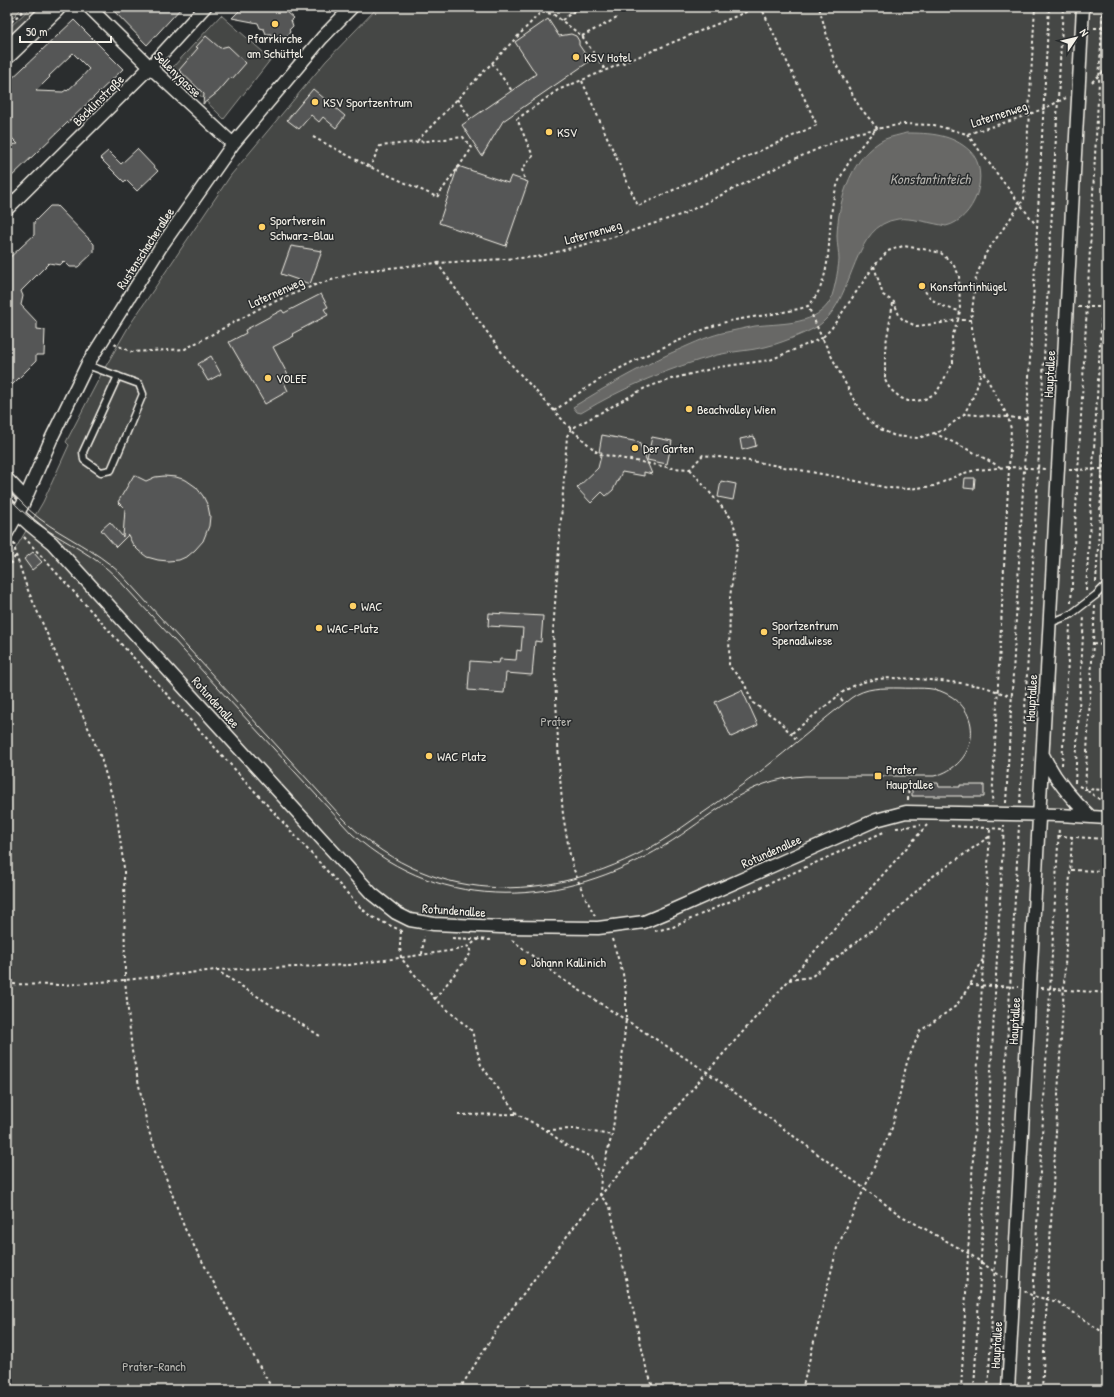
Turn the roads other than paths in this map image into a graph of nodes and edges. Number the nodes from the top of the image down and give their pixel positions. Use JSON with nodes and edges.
{"nodes":[{"id":1,"x":55,"y":7,"type":"edge"},
{"id":2,"x":89,"y":7,"type":"edge"},
{"id":3,"x":205,"y":7,"type":"edge"},
{"id":4,"x":352,"y":7,"type":"edge"},
{"id":5,"x":1083,"y":7,"type":"edge"},
{"id":6,"x":7,"y":53,"type":"edge"},
{"id":7,"x":150,"y":68,"type":"junction"},
{"id":8,"x":233,"y":144,"type":"junction"},
{"id":9,"x":7,"y":209,"type":"edge"},
{"id":10,"x":87,"y":365,"type":"junction"},
{"id":11,"x":118,"y":376,"type":"junction"},
{"id":12,"x":7,"y":479,"type":"edge"},
{"id":13,"x":25,"y":498,"type":"junction"},
{"id":14,"x":7,"y":504,"type":"edge"},
{"id":15,"x":12,"y":524,"type":"edge"},
{"id":16,"x":1107,"y":584,"type":"edge"},
{"id":17,"x":1050,"y":623,"type":"junction"},
{"id":18,"x":1042,"y":753,"type":"junction"},
{"id":19,"x":1039,"y":814,"type":"junction"},
{"id":20,"x":1091,"y":817,"type":"junction"},
{"id":21,"x":1107,"y":818,"type":"edge"},
{"id":22,"x":1008,"y":1390,"type":"edge"}],
"edges":[{"from":1,"to":6,"type":"main road"},
{"from":2,"to":7,"type":"street","name":"Sellenygasse"},
{"from":3,"to":7,"type":"street","name":"Böcklinstraße"},
{"from":4,"to":8,"type":"street","name":"Rustenschacherallee"},
{"from":5,"to":17,"type":"street","name":"Hauptallee"},
{"from":7,"to":8,"type":"street","name":"Sellenygasse"},
{"from":7,"to":9,"type":"street","name":"Böcklinstraße"},
{"from":8,"to":10,"type":"street","name":"Rustenschacherallee"},
{"from":10,"to":11,"type":"lane"},
{"from":10,"to":13,"type":"street","name":"Rustenschacherallee"},
{"from":11,"to":11,"type":"lane"},
{"from":12,"to":13,"type":"street"},
{"from":13,"to":15,"type":"street","name":"Rustenschacherallee"},
{"from":14,"to":15,"type":"street","name":"Rotundenallee"},
{"from":15,"to":19,"type":"street","name":"Rotundenallee"},
{"from":16,"to":17,"type":"lane"},
{"from":17,"to":18,"type":"street","name":"Hauptallee"},
{"from":18,"to":19,"type":"street","name":"Hauptallee"},
{"from":18,"to":20,"type":"street"},
{"from":19,"to":20,"type":"street","name":"Rotundenallee"},
{"from":19,"to":22,"type":"street","name":"Hauptallee"},
{"from":20,"to":21,"type":"street","name":"Rotundenallee"}]}
